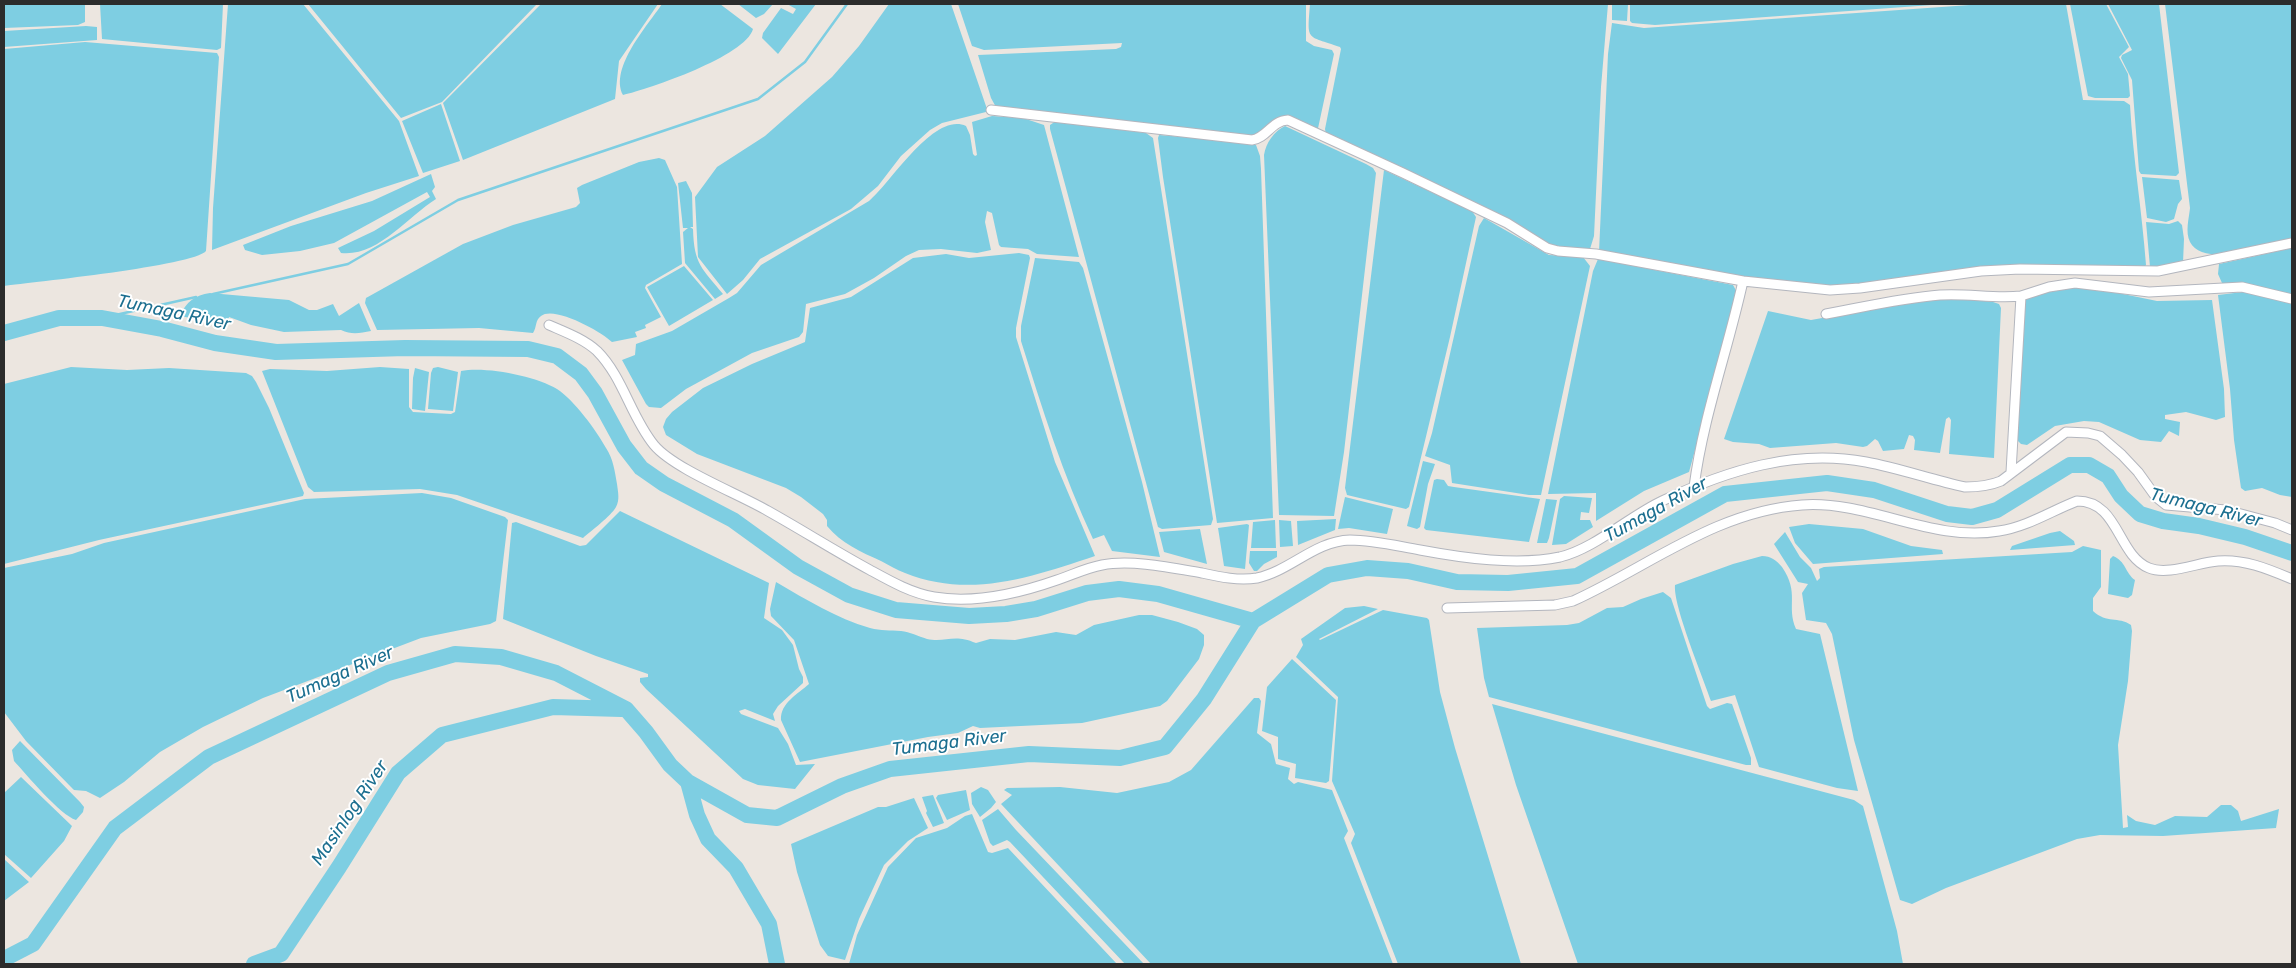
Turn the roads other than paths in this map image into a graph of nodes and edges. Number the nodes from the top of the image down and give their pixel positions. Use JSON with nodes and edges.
{"nodes":[{"id":1,"x":990,"y":110,"type":"dead end"},
{"id":2,"x":2292,"y":243,"type":"edge"},
{"id":3,"x":1743,"y":281,"type":"junction"},
{"id":4,"x":2021,"y":296,"type":"junction"},
{"id":5,"x":2292,"y":299,"type":"edge"},
{"id":6,"x":1826,"y":314,"type":"dead end"},
{"id":7,"x":549,"y":325,"type":"dead end"},
{"id":8,"x":2011,"y":472,"type":"junction"},
{"id":9,"x":1694,"y":487,"type":"junction"},
{"id":10,"x":2292,"y":530,"type":"edge"},
{"id":11,"x":2292,"y":578,"type":"edge"},
{"id":12,"x":1447,"y":608,"type":"dead end"}],
"edges":[{"from":1,"to":3,"type":"street"},
{"from":2,"to":3,"type":"street"},
{"from":3,"to":9,"type":"street"},
{"from":4,"to":5,"type":"street"},
{"from":4,"to":6,"type":"street"},
{"from":4,"to":8,"type":"street"},
{"from":7,"to":9,"type":"street"},
{"from":8,"to":9,"type":"street"},
{"from":8,"to":10,"type":"street"},
{"from":11,"to":12,"type":"street"}]}
